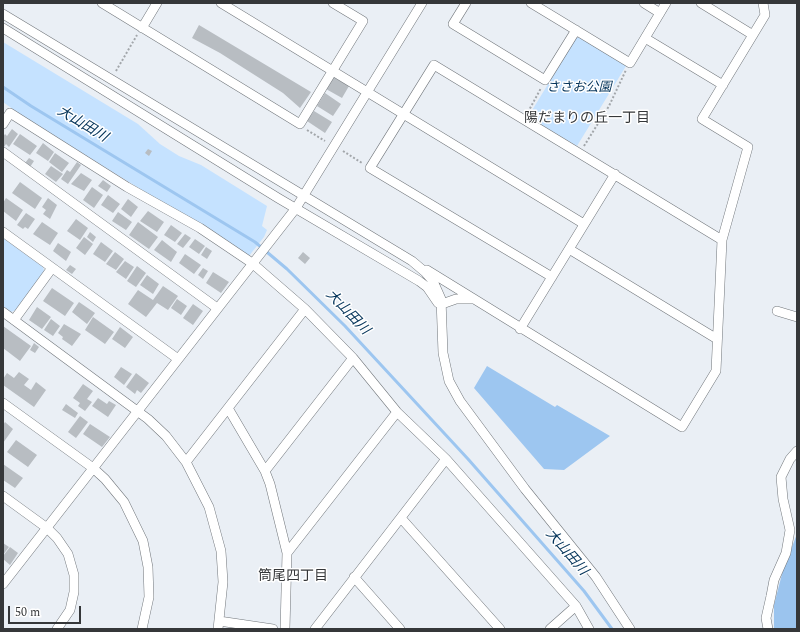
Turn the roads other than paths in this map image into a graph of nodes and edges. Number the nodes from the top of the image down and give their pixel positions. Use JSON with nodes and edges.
{"nodes":[{"id":1,"x":102,"y":3,"type":"edge"},
{"id":2,"x":157,"y":3,"type":"edge"},
{"id":3,"x":221,"y":3,"type":"edge"},
{"id":4,"x":333,"y":3,"type":"edge"},
{"id":5,"x":422,"y":3,"type":"edge"},
{"id":6,"x":466,"y":3,"type":"edge"},
{"id":7,"x":531,"y":3,"type":"edge"},
{"id":8,"x":644,"y":3,"type":"edge"},
{"id":9,"x":666,"y":3,"type":"edge"},
{"id":10,"x":701,"y":3,"type":"edge"},
{"id":11,"x":763,"y":3,"type":"edge"},
{"id":12,"x":660,"y":13,"type":"junction"},
{"id":13,"x":3,"y":14,"type":"edge"},
{"id":14,"x":3,"y":28,"type":"edge"},
{"id":15,"x":142,"y":28,"type":"junction"},
{"id":16,"x":576,"y":30,"type":"junction"},
{"id":17,"x":753,"y":35,"type":"junction"},
{"id":18,"x":645,"y":38,"type":"junction"},
{"id":19,"x":332,"y":71,"type":"junction"},
{"id":20,"x":723,"y":85,"type":"junction"},
{"id":21,"x":367,"y":93,"type":"junction"},
{"id":22,"x":403,"y":115,"type":"junction"},
{"id":23,"x":3,"y":124,"type":"edge"},
{"id":24,"x":3,"y":152,"type":"edge"},
{"id":25,"x":614,"y":174,"type":"junction"},
{"id":26,"x":304,"y":195,"type":"junction"},
{"id":27,"x":296,"y":208,"type":"junction"},
{"id":28,"x":584,"y":224,"type":"junction"},
{"id":29,"x":3,"y":232,"type":"edge"},
{"id":30,"x":722,"y":240,"type":"junction"},
{"id":31,"x":569,"y":249,"type":"junction"},
{"id":32,"x":412,"y":261,"type":"junction"},
{"id":33,"x":252,"y":263,"type":"junction"},
{"id":34,"x":52,"y":268,"type":"junction"},
{"id":35,"x":552,"y":277,"type":"junction"},
{"id":36,"x":476,"y":299,"type":"junction"},
{"id":37,"x":218,"y":308,"type":"junction"},
{"id":38,"x":442,"y":308,"type":"junction"},
{"id":39,"x":305,"y":309,"type":"junction"},
{"id":40,"x":777,"y":311,"type":"dead end"},
{"id":41,"x":3,"y":312,"type":"edge"},
{"id":42,"x":797,"y":317,"type":"edge"},
{"id":43,"x":14,"y":320,"type":"junction"},
{"id":44,"x":520,"y":329,"type":"junction"},
{"id":45,"x":717,"y":339,"type":"junction"},
{"id":46,"x":353,"y":358,"type":"junction"},
{"id":47,"x":178,"y":359,"type":"junction"},
{"id":48,"x":3,"y":403,"type":"edge"},
{"id":49,"x":228,"y":408,"type":"junction"},
{"id":50,"x":138,"y":410,"type":"junction"},
{"id":51,"x":397,"y":412,"type":"junction"},
{"id":52,"x":797,"y":451,"type":"edge"},
{"id":53,"x":446,"y":459,"type":"junction"},
{"id":54,"x":186,"y":462,"type":"junction"},
{"id":55,"x":93,"y":468,"type":"junction"},
{"id":56,"x":265,"y":470,"type":"junction"},
{"id":57,"x":3,"y":496,"type":"edge"},
{"id":58,"x":402,"y":518,"type":"junction"},
{"id":59,"x":47,"y":528,"type":"junction"},
{"id":60,"x":287,"y":553,"type":"junction"},
{"id":61,"x":354,"y":577,"type":"junction"},
{"id":62,"x":4,"y":582,"type":"edge"},
{"id":63,"x":576,"y":606,"type":"junction"},
{"id":64,"x":218,"y":625,"type":"edge"},
{"id":65,"x":57,"y":629,"type":"edge"},
{"id":66,"x":142,"y":629,"type":"edge"},
{"id":67,"x":272,"y":629,"type":"edge"},
{"id":68,"x":284,"y":629,"type":"edge"},
{"id":69,"x":315,"y":629,"type":"edge"},
{"id":70,"x":400,"y":629,"type":"edge"},
{"id":71,"x":500,"y":629,"type":"edge"},
{"id":72,"x":550,"y":629,"type":"edge"},
{"id":73,"x":588,"y":629,"type":"edge"},
{"id":74,"x":630,"y":629,"type":"edge"},
{"id":75,"x":768,"y":629,"type":"edge"}],
"edges":[{"from":1,"to":15,"type":"street"},
{"from":2,"to":15,"type":"street"},
{"from":3,"to":19,"type":"street"},
{"from":4,"to":19,"type":"street"},
{"from":5,"to":21,"type":"street"},
{"from":6,"to":16,"type":"street"},
{"from":7,"to":16,"type":"street"},
{"from":8,"to":12,"type":"street"},
{"from":9,"to":12,"type":"street"},
{"from":10,"to":17,"type":"street"},
{"from":11,"to":17,"type":"street"},
{"from":12,"to":18,"type":"street"},
{"from":13,"to":26,"type":"street"},
{"from":14,"to":27,"type":"street"},
{"from":15,"to":19,"type":"street"},
{"from":16,"to":18,"type":"street"},
{"from":17,"to":20,"type":"street"},
{"from":18,"to":20,"type":"street"},
{"from":19,"to":21,"type":"street"},
{"from":20,"to":30,"type":"street"},
{"from":21,"to":22,"type":"street"},
{"from":21,"to":26,"type":"street"},
{"from":22,"to":25,"type":"street"},
{"from":22,"to":28,"type":"street"},
{"from":22,"to":35,"type":"street"},
{"from":23,"to":33,"type":"street"},
{"from":24,"to":37,"type":"street"},
{"from":25,"to":28,"type":"street"},
{"from":25,"to":30,"type":"street"},
{"from":26,"to":27,"type":"street"},
{"from":26,"to":32,"type":"street"},
{"from":27,"to":33,"type":"street"},
{"from":27,"to":38,"type":"street"},
{"from":28,"to":31,"type":"street"},
{"from":29,"to":34,"type":"street"},
{"from":30,"to":45,"type":"street"},
{"from":31,"to":35,"type":"street"},
{"from":31,"to":45,"type":"street"},
{"from":32,"to":36,"type":"street"},
{"from":32,"to":38,"type":"street"},
{"from":33,"to":37,"type":"street"},
{"from":33,"to":39,"type":"street"},
{"from":34,"to":43,"type":"street"},
{"from":34,"to":47,"type":"street"},
{"from":35,"to":44,"type":"street"},
{"from":36,"to":38,"type":"street"},
{"from":36,"to":44,"type":"street"},
{"from":37,"to":47,"type":"street"},
{"from":38,"to":74,"type":"street"},
{"from":39,"to":46,"type":"street"},
{"from":39,"to":49,"type":"street"},
{"from":40,"to":42,"type":"street"},
{"from":41,"to":43,"type":"street"},
{"from":43,"to":50,"type":"street"},
{"from":44,"to":45,"type":"street"},
{"from":46,"to":51,"type":"street"},
{"from":46,"to":56,"type":"street"},
{"from":47,"to":50,"type":"street"},
{"from":48,"to":55,"type":"street"},
{"from":49,"to":54,"type":"street"},
{"from":49,"to":56,"type":"street"},
{"from":50,"to":54,"type":"street"},
{"from":50,"to":55,"type":"street"},
{"from":51,"to":53,"type":"street"},
{"from":51,"to":60,"type":"street"},
{"from":52,"to":75,"type":"street"},
{"from":53,"to":58,"type":"street"},
{"from":53,"to":63,"type":"street"},
{"from":54,"to":64,"type":"street"},
{"from":55,"to":59,"type":"street"},
{"from":55,"to":66,"type":"street"},
{"from":56,"to":60,"type":"street"},
{"from":57,"to":59,"type":"street"},
{"from":58,"to":61,"type":"street"},
{"from":58,"to":71,"type":"street"},
{"from":59,"to":62,"type":"street"},
{"from":59,"to":65,"type":"street"},
{"from":60,"to":68,"type":"street"},
{"from":61,"to":69,"type":"street"},
{"from":61,"to":70,"type":"street"},
{"from":63,"to":72,"type":"street"},
{"from":63,"to":73,"type":"street"},
{"from":64,"to":67,"type":"street"}]}
